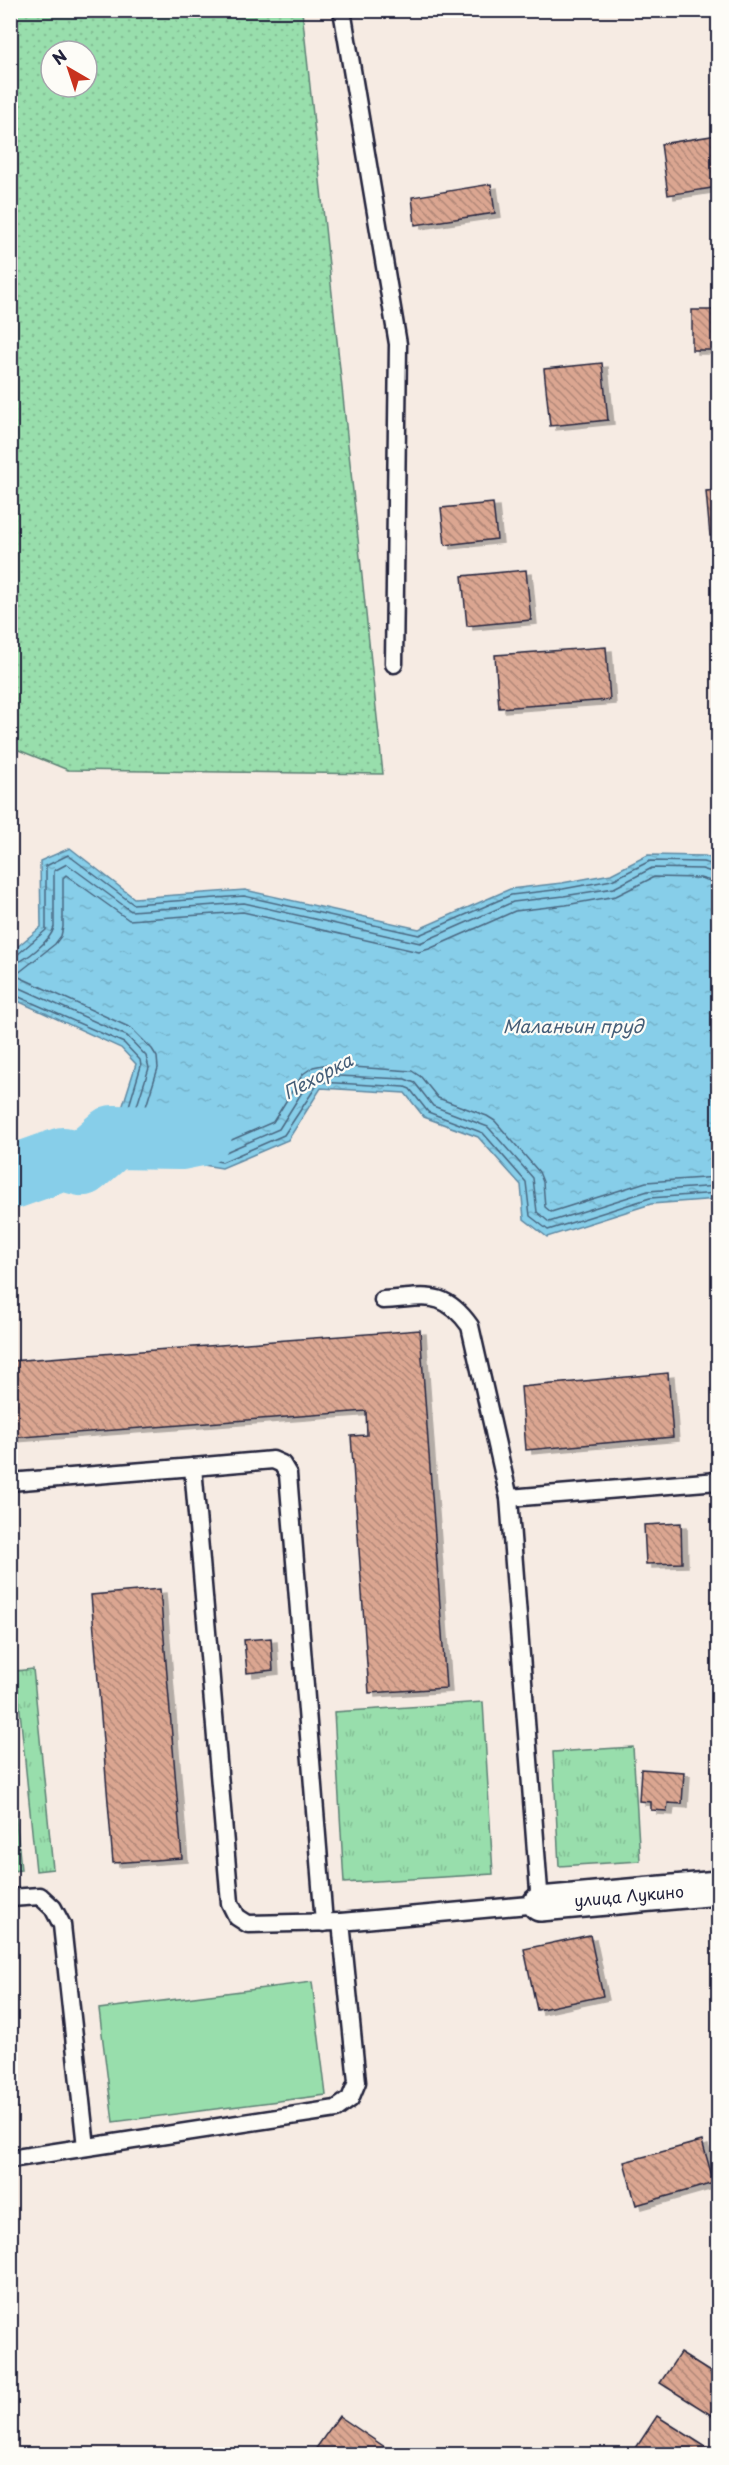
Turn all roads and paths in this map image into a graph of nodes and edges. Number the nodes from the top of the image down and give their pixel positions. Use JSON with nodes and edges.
{"nodes":[{"id":1,"x":342,"y":10,"type":"edge"},
{"id":2,"x":394,"y":664,"type":"dead end"},
{"id":3,"x":383,"y":1300,"type":"dead end"},
{"id":4,"x":194,"y":1467,"type":"junction"},
{"id":5,"x":718,"y":1481,"type":"edge"},
{"id":6,"x":10,"y":1482,"type":"edge"},
{"id":7,"x":509,"y":1498,"type":"junction"},
{"id":8,"x":718,"y":1888,"type":"edge"},
{"id":9,"x":10,"y":1898,"type":"edge"},
{"id":10,"x":540,"y":1904,"type":"junction"},
{"id":11,"x":341,"y":1922,"type":"junction"},
{"id":12,"x":324,"y":1923,"type":"junction"},
{"id":13,"x":86,"y":2147,"type":"junction"},
{"id":14,"x":10,"y":2159,"type":"edge"}],
"edges":[{"from":1,"to":2,"type":"lane"},
{"from":3,"to":7,"type":"lane"},
{"from":4,"to":6,"type":"lane"},
{"from":4,"to":12,"type":"lane"},
{"from":4,"to":12,"type":"lane"},
{"from":5,"to":7,"type":"lane"},
{"from":7,"to":10,"type":"lane"},
{"from":8,"to":10,"type":"street","name":"улица Лукино"},
{"from":9,"to":13,"type":"lane"},
{"from":10,"to":11,"type":"lane"},
{"from":11,"to":12,"type":"lane"},
{"from":11,"to":13,"type":"lane"},
{"from":13,"to":14,"type":"lane"}]}
